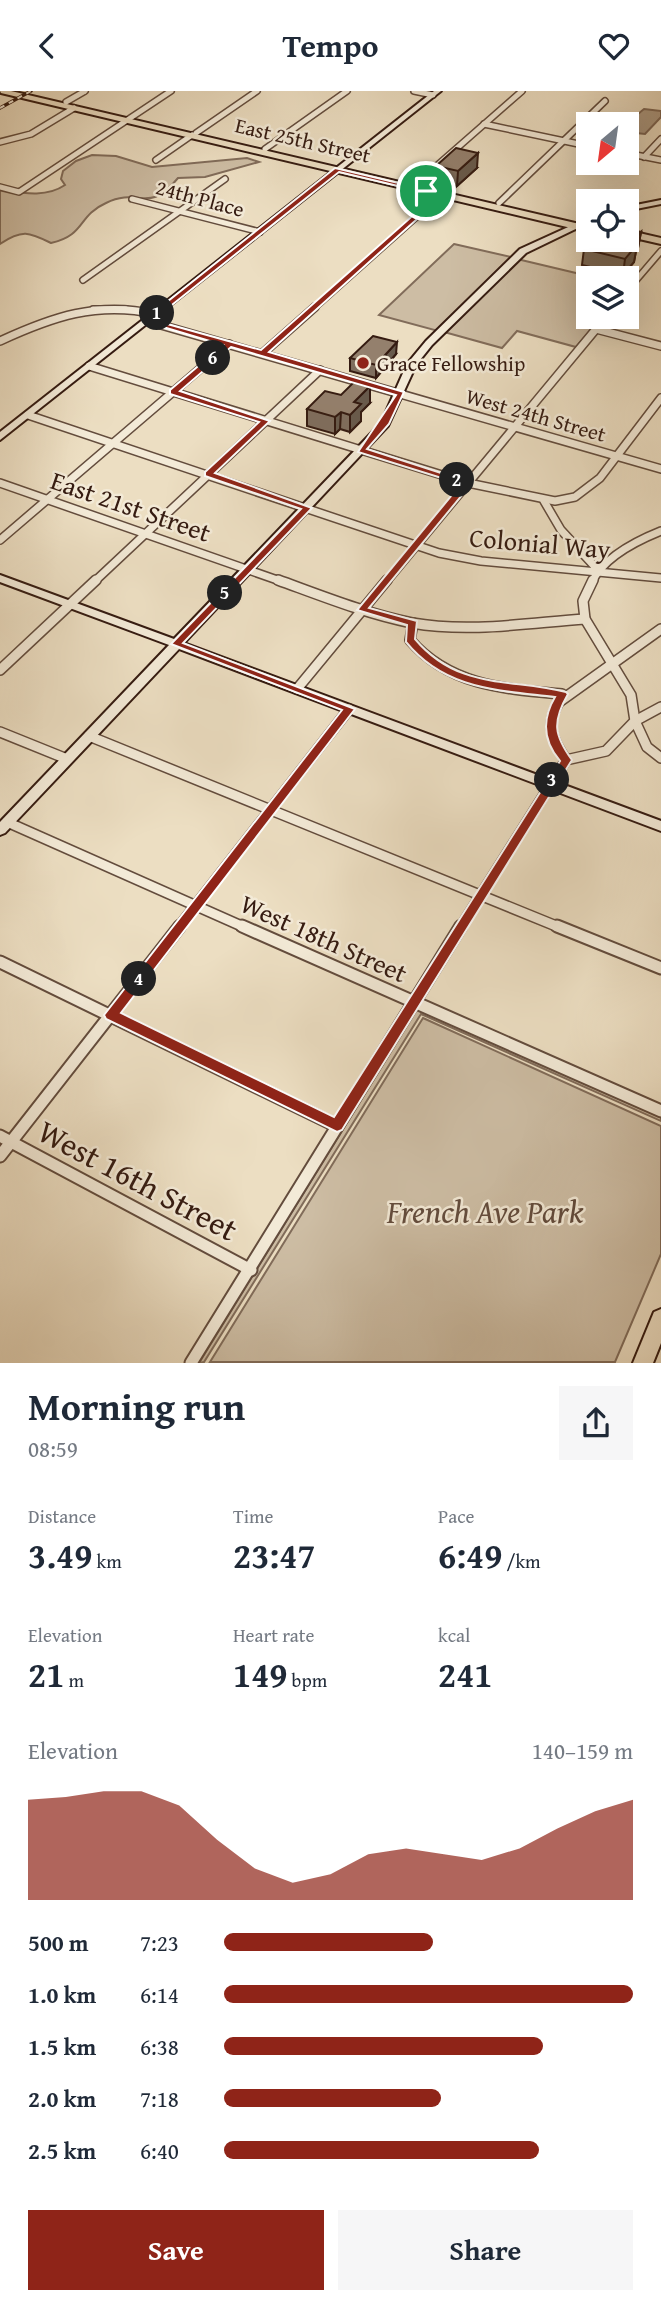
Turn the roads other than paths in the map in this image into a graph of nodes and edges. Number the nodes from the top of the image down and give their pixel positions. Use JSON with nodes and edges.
{"nodes":[{"id":1,"x":1,"y":91,"type":"edge"},
{"id":2,"x":10,"y":91,"type":"edge"},
{"id":3,"x":20,"y":91,"type":"edge"},
{"id":4,"x":85,"y":91,"type":"edge"},
{"id":5,"x":171,"y":91,"type":"edge"},
{"id":6,"x":257,"y":91,"type":"edge"},
{"id":7,"x":347,"y":91,"type":"edge"},
{"id":8,"x":414,"y":91,"type":"edge"},
{"id":9,"x":522,"y":91,"type":"edge"},
{"id":10,"x":435,"y":93,"type":"edge"},
{"id":11,"x":604,"y":101,"type":"dead end"},
{"id":12,"x":70,"y":105,"type":"junction"},
{"id":13,"x":130,"y":119,"type":"junction"},
{"id":14,"x":484,"y":124,"type":"junction"},
{"id":15,"x":194,"y":134,"type":"junction"},
{"id":16,"x":661,"y":139,"type":"edge"},
{"id":17,"x":563,"y":141,"type":"junction"},
{"id":18,"x":0,"y":142,"type":"edge"},
{"id":19,"x":576,"y":144,"type":"edge"},
{"id":20,"x":265,"y":149,"type":"junction"},
{"id":21,"x":639,"y":156,"type":"edge"},
{"id":22,"x":644,"y":157,"type":"junction"},
{"id":23,"x":156,"y":160,"type":"dead end"},
{"id":24,"x":661,"y":160,"type":"edge"},
{"id":25,"x":339,"y":168,"type":"junction"},
{"id":26,"x":225,"y":179,"type":"dead end"},
{"id":27,"x":416,"y":184,"type":"junction"},
{"id":28,"x":0,"y":187,"type":"edge"},
{"id":29,"x":426,"y":191,"type":"junction"},
{"id":30,"x":442,"y":194,"type":"junction"},
{"id":31,"x":459,"y":194,"type":"junction"},
{"id":32,"x":132,"y":199,"type":"dead end"},
{"id":33,"x":661,"y":202,"type":"edge"},
{"id":34,"x":499,"y":203,"type":"junction"},
{"id":35,"x":639,"y":206,"type":"edge"},
{"id":36,"x":179,"y":211,"type":"junction"},
{"id":37,"x":576,"y":222,"type":"edge"},
{"id":38,"x":576,"y":222,"type":"edge"},
{"id":39,"x":576,"y":227,"type":"edge"},
{"id":40,"x":260,"y":232,"type":"junction"},
{"id":41,"x":639,"y":239,"type":"edge"},
{"id":42,"x":661,"y":246,"type":"edge"},
{"id":43,"x":639,"y":275,"type":"edge"},
{"id":44,"x":83,"y":281,"type":"dead end"},
{"id":45,"x":151,"y":318,"type":"junction"},
{"id":46,"x":596,"y":329,"type":"joint"},
{"id":47,"x":0,"y":341,"type":"edge"},
{"id":48,"x":229,"y":344,"type":"junction"},
{"id":49,"x":661,"y":346,"type":"edge"},
{"id":50,"x":263,"y":353,"type":"junction"},
{"id":51,"x":89,"y":366,"type":"junction"},
{"id":52,"x":320,"y":370,"type":"junction"},
{"id":53,"x":173,"y":392,"type":"junction"},
{"id":54,"x":401,"y":394,"type":"junction"},
{"id":55,"x":661,"y":398,"type":"edge"},
{"id":56,"x":28,"y":415,"type":"junction"},
{"id":57,"x":265,"y":421,"type":"junction"},
{"id":58,"x":514,"y":427,"type":"junction"},
{"id":59,"x":0,"y":437,"type":"edge"},
{"id":60,"x":114,"y":443,"type":"junction"},
{"id":61,"x":361,"y":450,"type":"junction"},
{"id":62,"x":619,"y":457,"type":"junction"},
{"id":63,"x":661,"y":469,"type":"edge"},
{"id":64,"x":209,"y":474,"type":"junction"},
{"id":65,"x":0,"y":483,"type":"edge"},
{"id":66,"x":467,"y":483,"type":"junction"},
{"id":67,"x":47,"y":499,"type":"junction"},
{"id":68,"x":544,"y":501,"type":"junction"},
{"id":69,"x":308,"y":508,"type":"junction"},
{"id":70,"x":661,"y":531,"type":"edge"},
{"id":71,"x":145,"y":533,"type":"junction"},
{"id":72,"x":0,"y":540,"type":"edge"},
{"id":73,"x":416,"y":545,"type":"junction"},
{"id":74,"x":248,"y":569,"type":"junction"},
{"id":75,"x":598,"y":570,"type":"junction"},
{"id":76,"x":0,"y":578,"type":"edge"},
{"id":77,"x":661,"y":578,"type":"edge"},
{"id":78,"x":69,"y":604,"type":"junction"},
{"id":79,"x":363,"y":610,"type":"junction"},
{"id":80,"x":585,"y":619,"type":"junction"},
{"id":81,"x":413,"y":623,"type":"junction"},
{"id":82,"x":661,"y":629,"type":"edge"},
{"id":83,"x":176,"y":644,"type":"junction"},
{"id":84,"x":611,"y":665,"type":"junction"},
{"id":85,"x":0,"y":670,"type":"edge"},
{"id":86,"x":297,"y":689,"type":"junction"},
{"id":87,"x":562,"y":694,"type":"junction"},
{"id":88,"x":661,"y":707,"type":"edge"},
{"id":89,"x":349,"y":709,"type":"junction"},
{"id":90,"x":635,"y":721,"type":"junction"},
{"id":91,"x":0,"y":732,"type":"edge"},
{"id":92,"x":89,"y":736,"type":"junction"},
{"id":93,"x":661,"y":758,"type":"edge"},
{"id":94,"x":67,"y":759,"type":"junction"},
{"id":95,"x":566,"y":760,"type":"junction"},
{"id":96,"x":549,"y":784,"type":"junction"},
{"id":97,"x":271,"y":809,"type":"junction"},
{"id":98,"x":4,"y":826,"type":"edge"},
{"id":99,"x":661,"y":826,"type":"edge"},
{"id":100,"x":481,"y":895,"type":"junction"},
{"id":101,"x":196,"y":906,"type":"junction"},
{"id":102,"x":0,"y":962,"type":"edge"},
{"id":103,"x":661,"y":968,"type":"edge"},
{"id":104,"x":415,"y":1003,"type":"junction"},
{"id":105,"x":111,"y":1015,"type":"junction"},
{"id":106,"x":661,"y":1111,"type":"edge"},
{"id":107,"x":337,"y":1126,"type":"junction"},
{"id":108,"x":6,"y":1139,"type":"edge"},
{"id":109,"x":0,"y":1156,"type":"edge"},
{"id":110,"x":251,"y":1270,"type":"junction"},
{"id":111,"x":661,"y":1319,"type":"edge"},
{"id":112,"x":191,"y":1363,"type":"edge"},
{"id":113,"x":643,"y":1363,"type":"edge"}],
"edges":[{"from":1,"to":12,"type":"main road","name":"East 25th Street"},
{"from":2,"to":3,"type":"main road","name":"East 25th Street"},
{"from":3,"to":12,"type":"main road","name":"East 25th Street"},
{"from":4,"to":12,"type":"street"},
{"from":5,"to":13,"type":"street"},
{"from":6,"to":15,"type":"street"},
{"from":7,"to":20,"type":"street"},
{"from":8,"to":10,"type":"street"},
{"from":9,"to":14,"type":"street"},
{"from":10,"to":25,"type":"street"},
{"from":11,"to":17,"type":"street"},
{"from":12,"to":13,"type":"main road","name":"East 25th Street"},
{"from":12,"to":18,"type":"street"},
{"from":13,"to":15,"type":"main road","name":"East 25th Street"},
{"from":13,"to":28,"type":"street"},
{"from":14,"to":17,"type":"street"},
{"from":14,"to":27,"type":"street"},
{"from":15,"to":20,"type":"main road","name":"East 25th Street"},
{"from":15,"to":23,"type":"street"},
{"from":15,"to":25,"type":"main road","name":"East 25th Street"},
{"from":16,"to":22,"type":"street"},
{"from":17,"to":19,"type":"street"},
{"from":17,"to":34,"type":"street"},
{"from":20,"to":25,"type":"main road","name":"East 25th Street"},
{"from":21,"to":22,"type":"street"},
{"from":22,"to":24,"type":"street"},
{"from":25,"to":27,"type":"main road","name":"East 25th Street"},
{"from":25,"to":29,"type":"main road","name":"East 25th Street"},
{"from":25,"to":40,"type":"street"},
{"from":26,"to":36,"type":"street"},
{"from":27,"to":31,"type":"main road","name":"East 25th Street"},
{"from":29,"to":30,"type":"main road","name":"East 25th Street"},
{"from":29,"to":31,"type":"main road"},
{"from":30,"to":38,"type":"main road","name":"East 25th Street"},
{"from":30,"to":50,"type":"street"},
{"from":31,"to":34,"type":"main road","name":"East 25th Street"},
{"from":32,"to":36,"type":"street","name":"24th Place"},
{"from":33,"to":35,"type":"street"},
{"from":34,"to":37,"type":"main road","name":"East 25th Street"},
{"from":36,"to":40,"type":"street","name":"24th Place"},
{"from":36,"to":44,"type":"street"},
{"from":39,"to":54,"type":"street"},
{"from":40,"to":45,"type":"street"},
{"from":41,"to":42,"type":"main road"},
{"from":42,"to":43,"type":"street"},
{"from":45,"to":47,"type":"street","name":"West 24th Street"},
{"from":45,"to":48,"type":"street","name":"West 24th Street"},
{"from":45,"to":51,"type":"street"},
{"from":46,"to":49,"type":"street"},
{"from":46,"to":58,"type":"street"},
{"from":48,"to":50,"type":"street","name":"West 24th Street"},
{"from":48,"to":53,"type":"street"},
{"from":50,"to":52,"type":"street","name":"West 24th Street"},
{"from":51,"to":53,"type":"street"},
{"from":51,"to":56,"type":"street"},
{"from":52,"to":54,"type":"street","name":"West 24th Street"},
{"from":52,"to":57,"type":"street"},
{"from":53,"to":57,"type":"street"},
{"from":53,"to":60,"type":"street"},
{"from":54,"to":58,"type":"street","name":"West 24th Street"},
{"from":54,"to":61,"type":"street"},
{"from":55,"to":62,"type":"street"},
{"from":56,"to":59,"type":"street"},
{"from":56,"to":60,"type":"street","name":"Colonial Way"},
{"from":57,"to":61,"type":"street"},
{"from":57,"to":64,"type":"street"},
{"from":58,"to":62,"type":"street","name":"West 24th Street"},
{"from":58,"to":66,"type":"street"},
{"from":60,"to":64,"type":"street","name":"Colonial Way"},
{"from":60,"to":67,"type":"street"},
{"from":61,"to":66,"type":"street"},
{"from":61,"to":69,"type":"street"},
{"from":62,"to":63,"type":"street","name":"West 24th Street"},
{"from":62,"to":68,"type":"street"},
{"from":64,"to":69,"type":"street","name":"Colonial Way"},
{"from":64,"to":71,"type":"street"},
{"from":65,"to":67,"type":"street","name":"East 21st Street"},
{"from":66,"to":68,"type":"street"},
{"from":66,"to":73,"type":"street"},
{"from":67,"to":71,"type":"street","name":"East 21st Street"},
{"from":67,"to":72,"type":"street"},
{"from":68,"to":75,"type":"street"},
{"from":69,"to":73,"type":"street","name":"Colonial Way"},
{"from":69,"to":74,"type":"street"},
{"from":70,"to":75,"type":"street"},
{"from":71,"to":74,"type":"street","name":"East 21st Street"},
{"from":71,"to":78,"type":"street"},
{"from":73,"to":75,"type":"street","name":"Colonial Way"},
{"from":73,"to":79,"type":"street"},
{"from":74,"to":79,"type":"street","name":"East 21st Street"},
{"from":74,"to":83,"type":"street"},
{"from":75,"to":77,"type":"street","name":"Colonial Way"},
{"from":75,"to":80,"type":"street"},
{"from":76,"to":78,"type":"street"},
{"from":78,"to":83,"type":"street"},
{"from":78,"to":85,"type":"street"},
{"from":79,"to":81,"type":"street","name":"East 21st Street"},
{"from":79,"to":86,"type":"street"},
{"from":80,"to":81,"type":"street","name":"East 21st Street"},
{"from":80,"to":84,"type":"street"},
{"from":81,"to":87,"type":"street"},
{"from":82,"to":84,"type":"street"},
{"from":83,"to":86,"type":"street"},
{"from":83,"to":92,"type":"street"},
{"from":84,"to":87,"type":"street"},
{"from":84,"to":90,"type":"street"},
{"from":86,"to":89,"type":"street"},
{"from":87,"to":95,"type":"street"},
{"from":88,"to":90,"type":"street"},
{"from":89,"to":96,"type":"street"},
{"from":89,"to":97,"type":"street"},
{"from":90,"to":93,"type":"street"},
{"from":90,"to":95,"type":"street"},
{"from":91,"to":94,"type":"street"},
{"from":92,"to":94,"type":"street"},
{"from":92,"to":97,"type":"street"},
{"from":94,"to":98,"type":"street"},
{"from":95,"to":96,"type":"street"},
{"from":96,"to":99,"type":"street"},
{"from":96,"to":100,"type":"street"},
{"from":97,"to":100,"type":"street"},
{"from":97,"to":101,"type":"street"},
{"from":98,"to":101,"type":"street","name":"West 18th Street"},
{"from":100,"to":103,"type":"street"},
{"from":100,"to":104,"type":"street"},
{"from":101,"to":104,"type":"street","name":"West 18th Street"},
{"from":101,"to":105,"type":"street"},
{"from":102,"to":105,"type":"street"},
{"from":104,"to":106,"type":"street","name":"West 18th Street"},
{"from":104,"to":107,"type":"street"},
{"from":105,"to":107,"type":"street"},
{"from":105,"to":108,"type":"street"},
{"from":107,"to":110,"type":"street"},
{"from":108,"to":109,"type":"street"},
{"from":108,"to":110,"type":"street","name":"West 16th Street"},
{"from":110,"to":112,"type":"street"},
{"from":111,"to":113,"type":"main road"}]}
